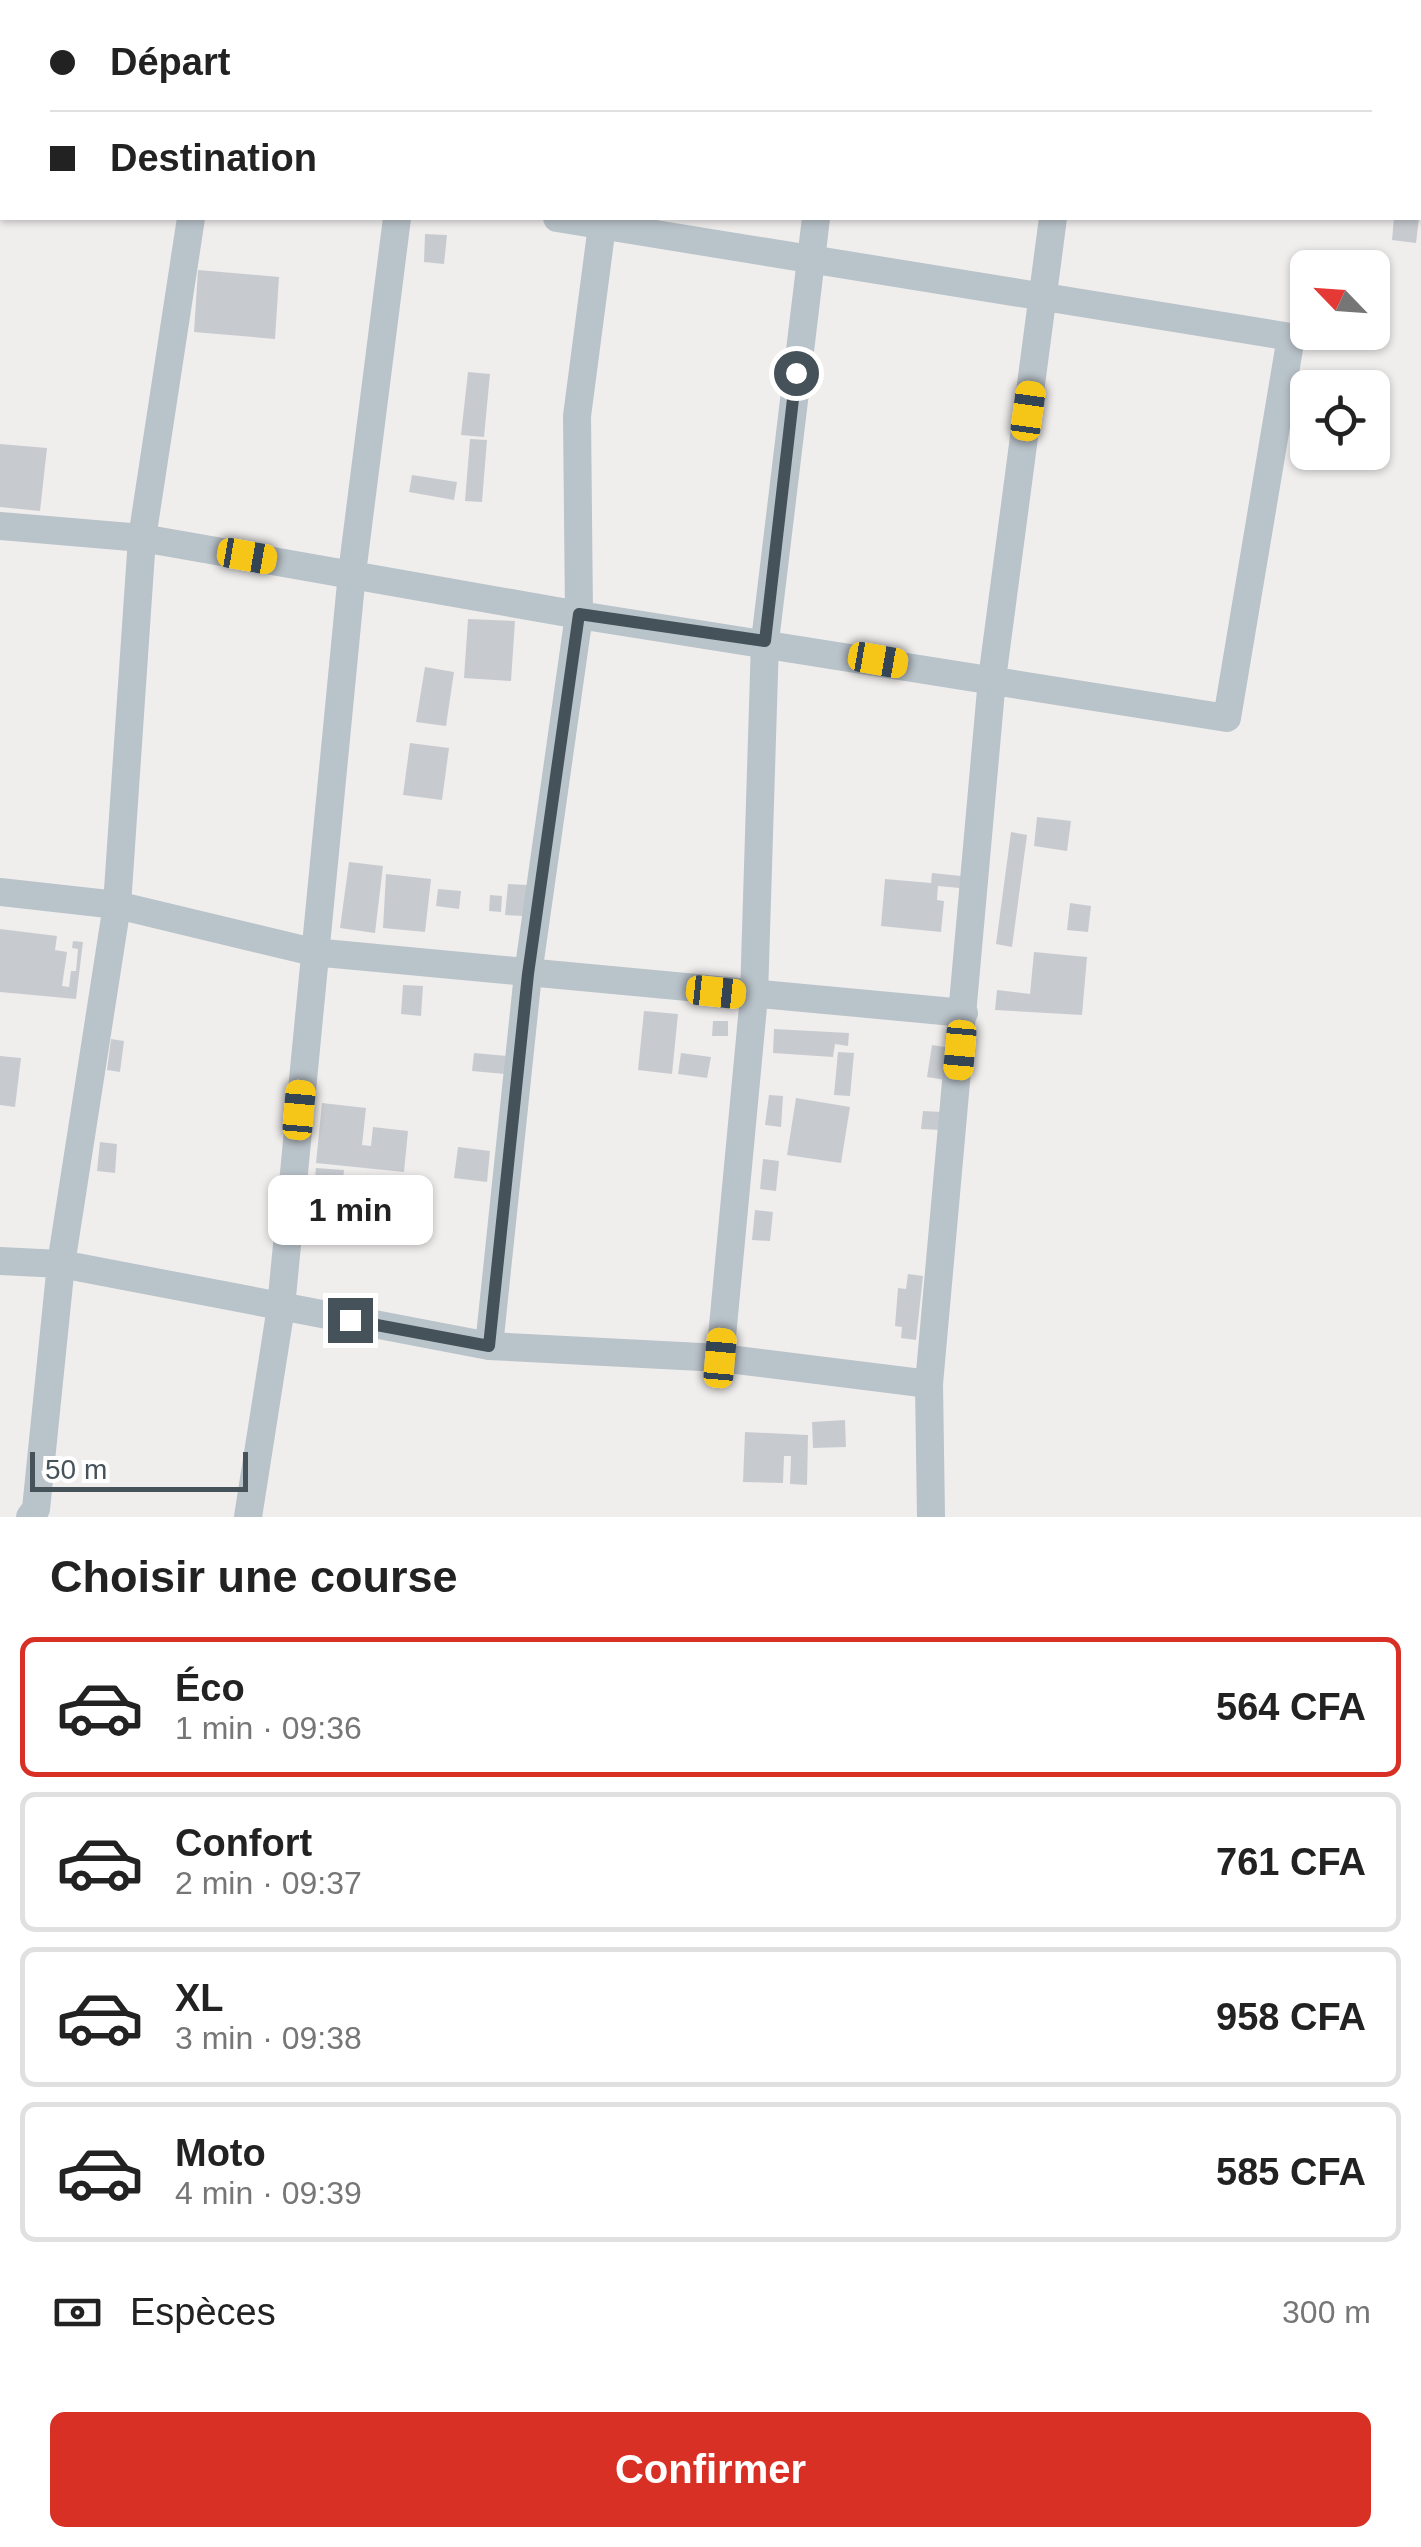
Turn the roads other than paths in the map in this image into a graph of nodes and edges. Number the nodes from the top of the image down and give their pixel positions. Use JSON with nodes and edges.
{"nodes":[{"id":1,"x":191,"y":220,"type":"edge"},
{"id":2,"x":396,"y":220,"type":"edge"},
{"id":3,"x":816,"y":220,"type":"edge"},
{"id":4,"x":1052,"y":220,"type":"edge"},
{"id":5,"x":603,"y":222,"type":"edge"},
{"id":6,"x":809,"y":258,"type":"junction"},
{"id":7,"x":1044,"y":296,"type":"junction"},
{"id":8,"x":0,"y":526,"type":"edge"},
{"id":9,"x":142,"y":538,"type":"junction"},
{"id":10,"x":352,"y":573,"type":"junction"},
{"id":11,"x":579,"y":614,"type":"junction"},
{"id":12,"x":765,"y":641,"type":"junction"},
{"id":13,"x":992,"y":679,"type":"junction"},
{"id":14,"x":0,"y":892,"type":"edge"},
{"id":15,"x":117,"y":904,"type":"junction"},
{"id":16,"x":313,"y":952,"type":"junction"},
{"id":17,"x":528,"y":974,"type":"junction"},
{"id":18,"x":754,"y":996,"type":"junction"},
{"id":19,"x":964,"y":1013,"type":"junction"},
{"id":20,"x":0,"y":1260,"type":"edge"},
{"id":21,"x":60,"y":1264,"type":"junction"},
{"id":22,"x":281,"y":1306,"type":"junction"},
{"id":23,"x":489,"y":1346,"type":"junction"},
{"id":24,"x":720,"y":1358,"type":"junction"},
{"id":25,"x":929,"y":1384,"type":"junction"},
{"id":26,"x":30,"y":1517,"type":"edge"},
{"id":27,"x":248,"y":1517,"type":"edge"},
{"id":28,"x":931,"y":1517,"type":"edge"}],
"edges":[{"from":1,"to":9,"type":"street"},
{"from":2,"to":10,"type":"street"},
{"from":3,"to":6,"type":"street"},
{"from":4,"to":7,"type":"street"},
{"from":5,"to":6,"type":"street"},
{"from":5,"to":11,"type":"street"},
{"from":6,"to":7,"type":"street"},
{"from":6,"to":12,"type":"street"},
{"from":7,"to":13,"type":"street"},
{"from":7,"to":13,"type":"street"},
{"from":8,"to":9,"type":"street"},
{"from":9,"to":10,"type":"street"},
{"from":9,"to":15,"type":"street"},
{"from":10,"to":11,"type":"street"},
{"from":10,"to":16,"type":"street"},
{"from":11,"to":12,"type":"street"},
{"from":11,"to":17,"type":"street"},
{"from":12,"to":13,"type":"street"},
{"from":12,"to":18,"type":"street"},
{"from":13,"to":19,"type":"street"},
{"from":14,"to":15,"type":"street"},
{"from":15,"to":16,"type":"street"},
{"from":15,"to":21,"type":"street"},
{"from":16,"to":17,"type":"street"},
{"from":16,"to":22,"type":"street"},
{"from":17,"to":18,"type":"street"},
{"from":17,"to":23,"type":"street"},
{"from":18,"to":19,"type":"street"},
{"from":18,"to":24,"type":"street"},
{"from":19,"to":25,"type":"street"},
{"from":20,"to":21,"type":"street"},
{"from":21,"to":22,"type":"street"},
{"from":21,"to":26,"type":"street"},
{"from":22,"to":23,"type":"street"},
{"from":22,"to":27,"type":"street"},
{"from":23,"to":24,"type":"street"},
{"from":24,"to":25,"type":"street"},
{"from":25,"to":28,"type":"street"}]}
